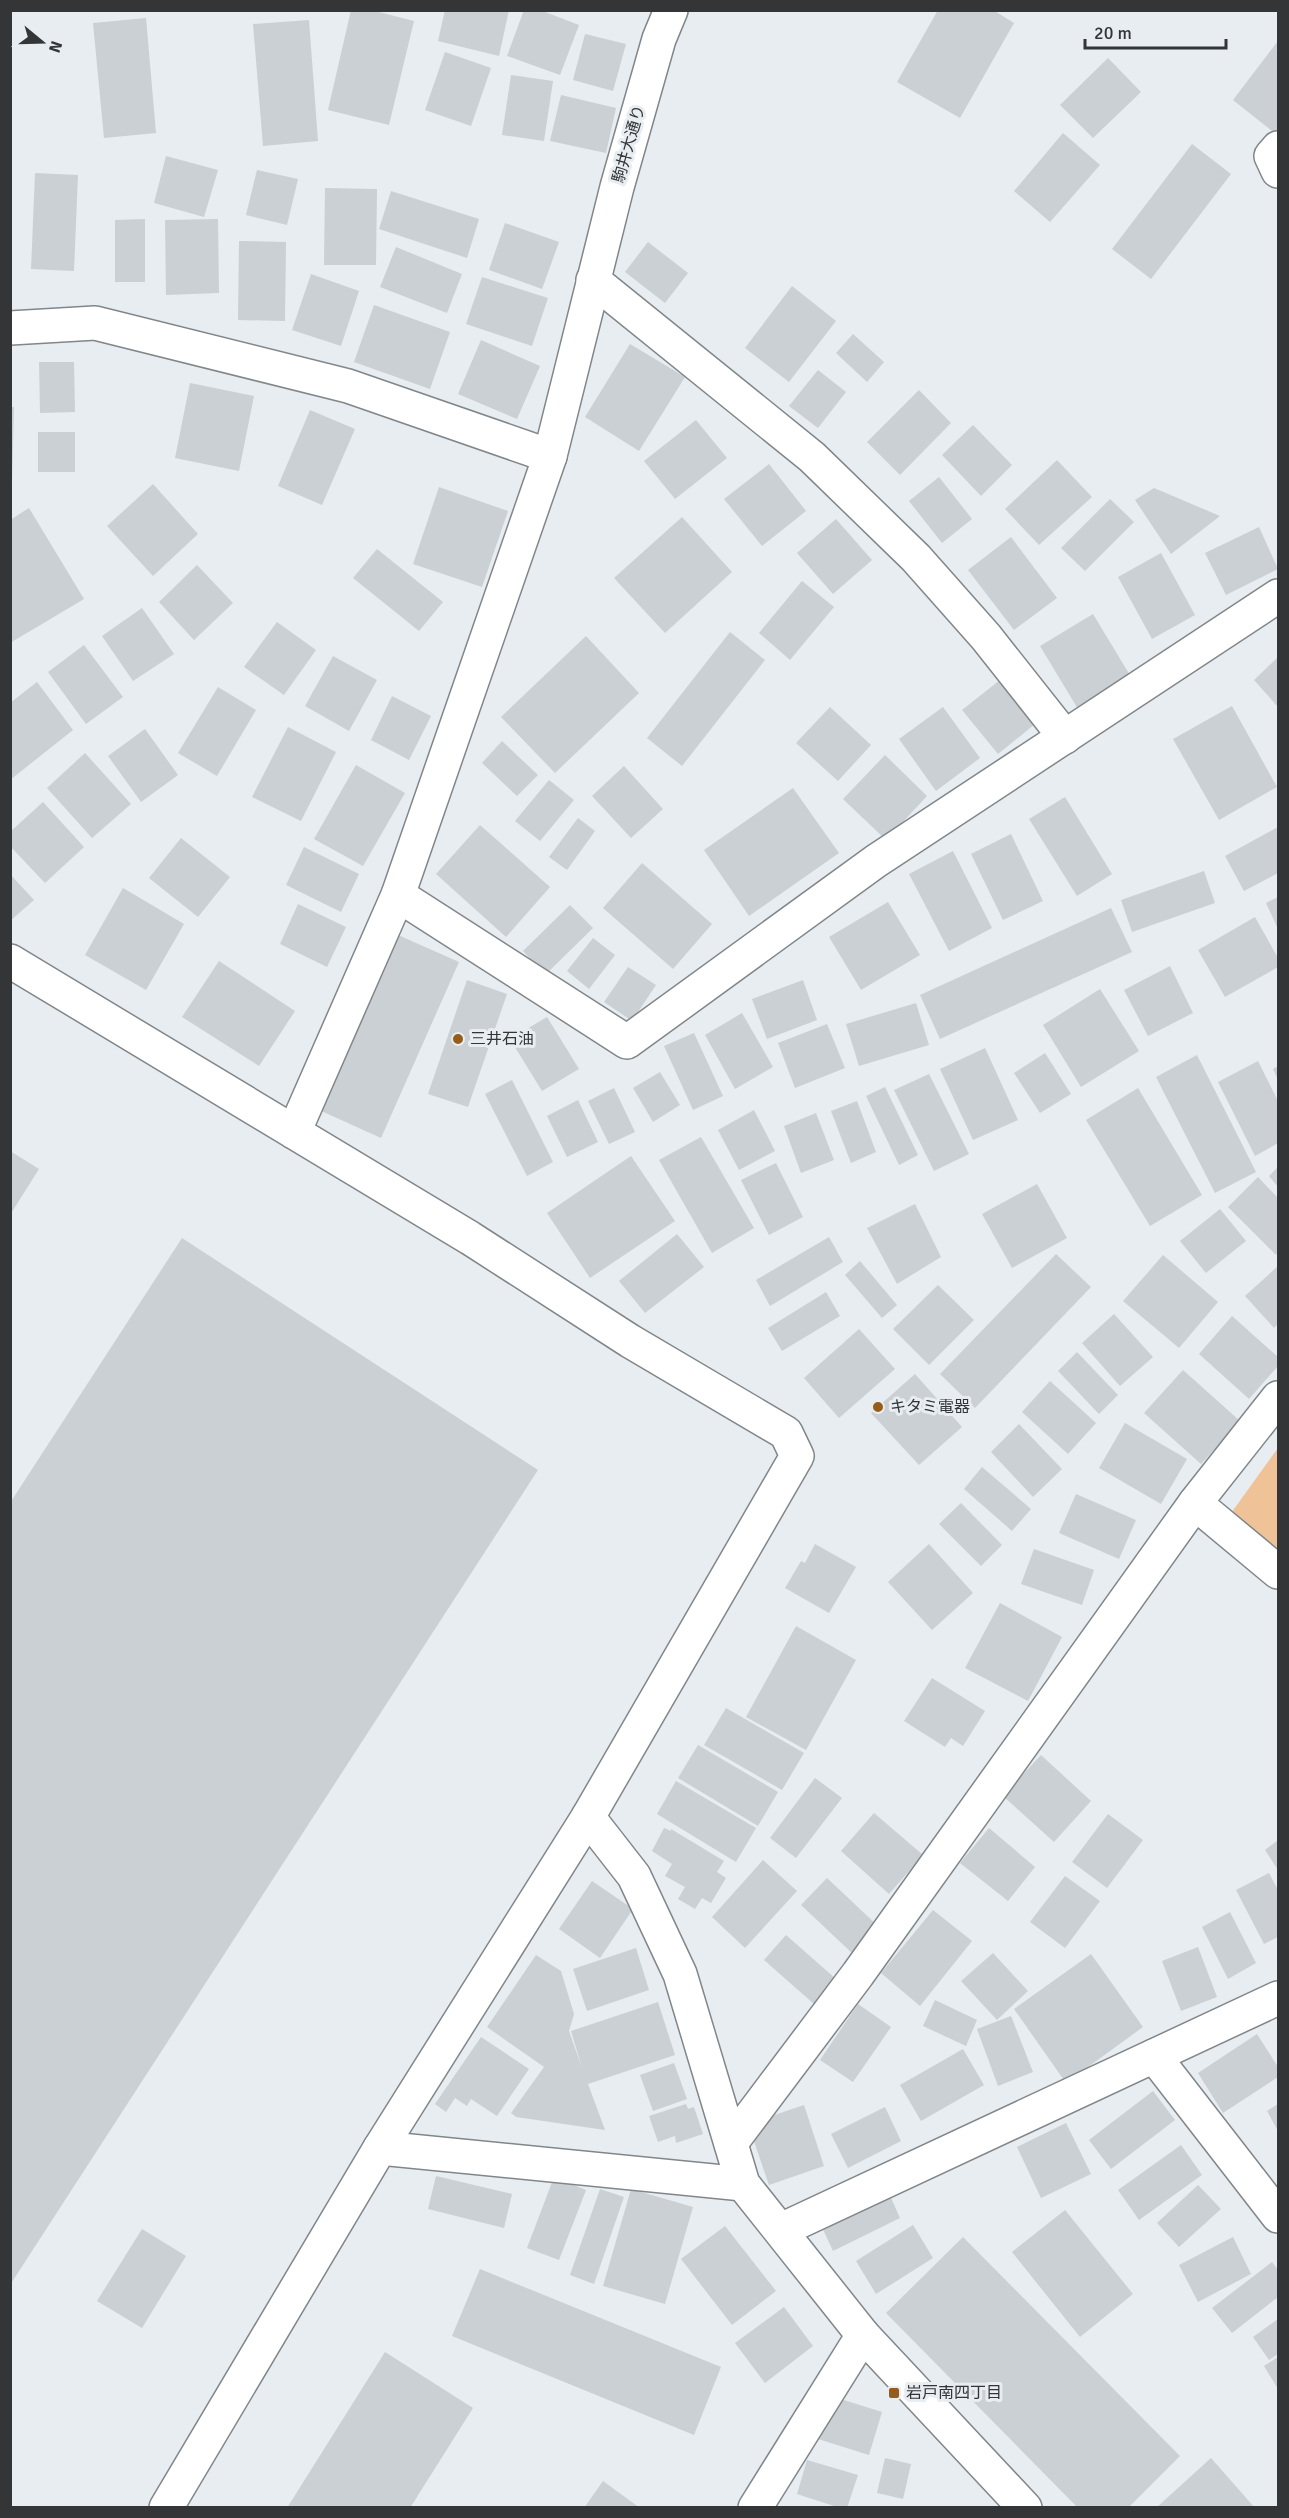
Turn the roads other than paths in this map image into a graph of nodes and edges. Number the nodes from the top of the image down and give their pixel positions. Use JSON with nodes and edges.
{"nodes":[{"id":1,"x":671,"y":10,"type":"edge"},
{"id":2,"x":1278,"y":148,"type":"edge"},
{"id":3,"x":1278,"y":171,"type":"edge"},
{"id":4,"x":593,"y":280,"type":"junction"},
{"id":5,"x":10,"y":328,"type":"edge"},
{"id":6,"x":550,"y":456,"type":"junction"},
{"id":7,"x":1278,"y":596,"type":"edge"},
{"id":8,"x":1065,"y":737,"type":"junction"},
{"id":9,"x":398,"y":895,"type":"junction"},
{"id":10,"x":10,"y":961,"type":"edge"},
{"id":11,"x":294,"y":1132,"type":"junction"},
{"id":12,"x":1278,"y":1398,"type":"edge"},
{"id":13,"x":1195,"y":1503,"type":"junction"},
{"id":14,"x":1278,"y":1572,"type":"edge"},
{"id":15,"x":588,"y":1817,"type":"junction"},
{"id":16,"x":1278,"y":1998,"type":"edge"},
{"id":17,"x":1155,"y":2056,"type":"junction"},
{"id":18,"x":731,"y":2142,"type":"junction"},
{"id":19,"x":380,"y":2148,"type":"junction"},
{"id":20,"x":742,"y":2184,"type":"junction"},
{"id":21,"x":1278,"y":2216,"type":"edge"},
{"id":22,"x":781,"y":2230,"type":"junction"},
{"id":23,"x":863,"y":2335,"type":"junction"},
{"id":24,"x":166,"y":2508,"type":"edge"},
{"id":25,"x":755,"y":2508,"type":"edge"},
{"id":26,"x":1025,"y":2508,"type":"edge"}],
"edges":[{"from":1,"to":4,"type":"street","name":"駒井大通り"},
{"from":2,"to":3,"type":"street"},
{"from":4,"to":6,"type":"street","name":"駒井大通り"},
{"from":4,"to":8,"type":"street"},
{"from":5,"to":6,"type":"street"},
{"from":6,"to":9,"type":"street","name":"駒井大通り"},
{"from":7,"to":8,"type":"street"},
{"from":8,"to":9,"type":"street"},
{"from":9,"to":11,"type":"street","name":"駒井大通り"},
{"from":10,"to":11,"type":"street"},
{"from":11,"to":15,"type":"street"},
{"from":12,"to":13,"type":"street"},
{"from":13,"to":14,"type":"street"},
{"from":13,"to":18,"type":"street"},
{"from":15,"to":18,"type":"street"},
{"from":15,"to":19,"type":"street"},
{"from":16,"to":17,"type":"street"},
{"from":17,"to":21,"type":"street"},
{"from":17,"to":22,"type":"street"},
{"from":18,"to":20,"type":"street"},
{"from":19,"to":20,"type":"street"},
{"from":19,"to":24,"type":"street"},
{"from":20,"to":22,"type":"street"},
{"from":22,"to":23,"type":"street"},
{"from":23,"to":25,"type":"street"},
{"from":23,"to":26,"type":"street"}]}
